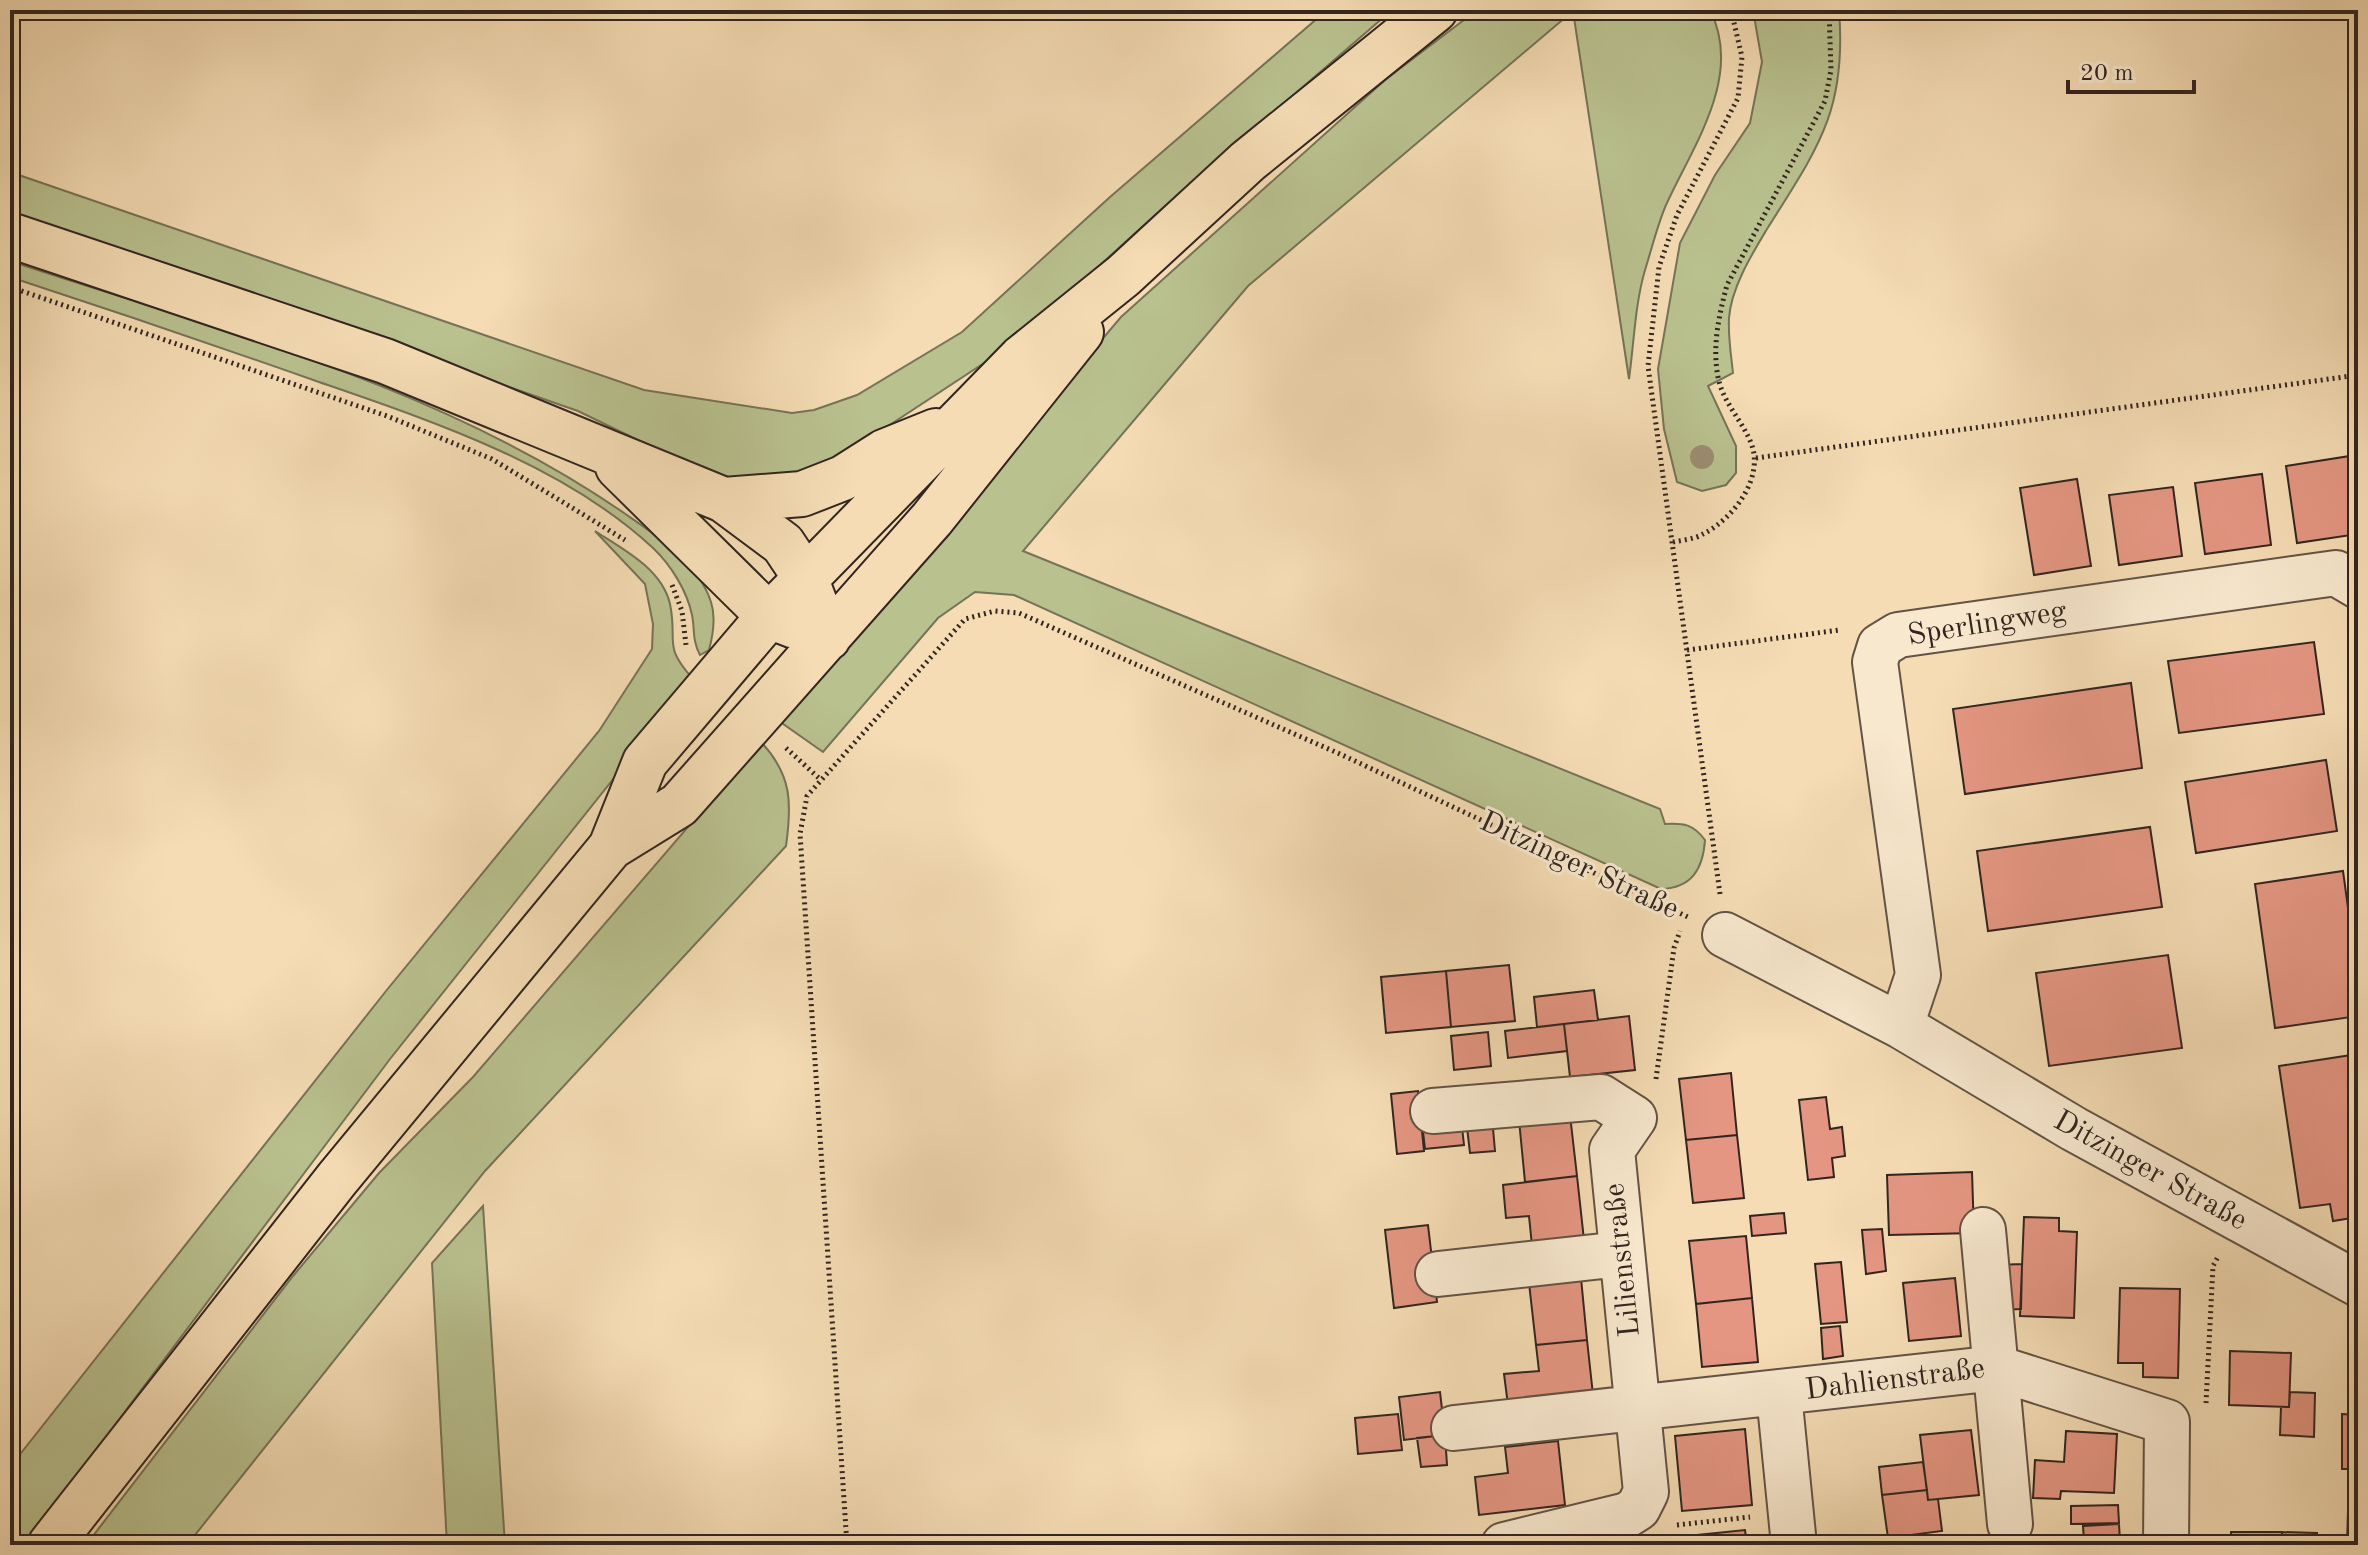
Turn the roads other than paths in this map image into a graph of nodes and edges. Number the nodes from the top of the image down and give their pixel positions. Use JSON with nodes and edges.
{"nodes":[{"id":1,"x":1435,"y":10,"type":"edge"},
{"id":2,"x":10,"y":235,"type":"edge"},
{"id":3,"x":1123,"y":276,"type":"junction"},
{"id":4,"x":953,"y":424,"type":"junction"},
{"id":5,"x":602,"y":452,"type":"junction"},
{"id":6,"x":724,"y":500,"type":"junction"},
{"id":7,"x":805,"y":577,"type":"junction"},
{"id":8,"x":2351,"y":577,"type":"edge"},
{"id":9,"x":769,"y":616,"type":"junction"},
{"id":10,"x":828,"y":638,"type":"junction"},
{"id":11,"x":611,"y":847,"type":"junction"},
{"id":12,"x":1725,"y":935,"type":"road end"},
{"id":13,"x":1901,"y":1026,"type":"junction"},
{"id":14,"x":1433,"y":1111,"type":"dead end"},
{"id":15,"x":1983,"y":1230,"type":"dead end"},
{"id":16,"x":1621,"y":1254,"type":"junction"},
{"id":17,"x":1438,"y":1274,"type":"dead end"},
{"id":18,"x":2358,"y":1284,"type":"edge"},
{"id":19,"x":1997,"y":1368,"type":"junction"},
{"id":20,"x":1779,"y":1394,"type":"junction"},
{"id":21,"x":1638,"y":1410,"type":"junction"},
{"id":22,"x":1454,"y":1428,"type":"dead end"},
{"id":23,"x":2010,"y":1524,"type":"dead end"},
{"id":24,"x":1793,"y":1529,"type":"edge"},
{"id":25,"x":50,"y":1545,"type":"edge"},
{"id":26,"x":1504,"y":1545,"type":"edge"},
{"id":27,"x":2166,"y":1545,"type":"edge"}],
"edges":[{"from":1,"to":3,"type":"main road"},
{"from":2,"to":5,"type":"main road"},
{"from":3,"to":4,"type":"main road"},
{"from":3,"to":10,"type":"main road"},
{"from":4,"to":6,"type":"main road"},
{"from":4,"to":7,"type":"main road"},
{"from":5,"to":6,"type":"main road"},
{"from":5,"to":9,"type":"main road"},
{"from":6,"to":7,"type":"main road"},
{"from":7,"to":9,"type":"main road"},
{"from":7,"to":10,"type":"main road"},
{"from":8,"to":13,"type":"street","name":"Sperlingweg"},
{"from":9,"to":10,"type":"main road"},
{"from":9,"to":11,"type":"main road"},
{"from":10,"to":11,"type":"main road"},
{"from":11,"to":25,"type":"main road"},
{"from":12,"to":13,"type":"street","name":"Ditzinger Straße"},
{"from":13,"to":18,"type":"street","name":"Ditzinger Straße"},
{"from":14,"to":16,"type":"street","name":"Lilienstraße"},
{"from":15,"to":19,"type":"street"},
{"from":16,"to":17,"type":"street"},
{"from":16,"to":21,"type":"street","name":"Lilienstraße"},
{"from":19,"to":20,"type":"street","name":"Dahlienstraße"},
{"from":19,"to":23,"type":"street"},
{"from":19,"to":27,"type":"street","name":"Dahlienstraße"},
{"from":20,"to":21,"type":"street"},
{"from":20,"to":24,"type":"street"},
{"from":21,"to":22,"type":"street"},
{"from":21,"to":26,"type":"street","name":"Lilienstraße"}]}
